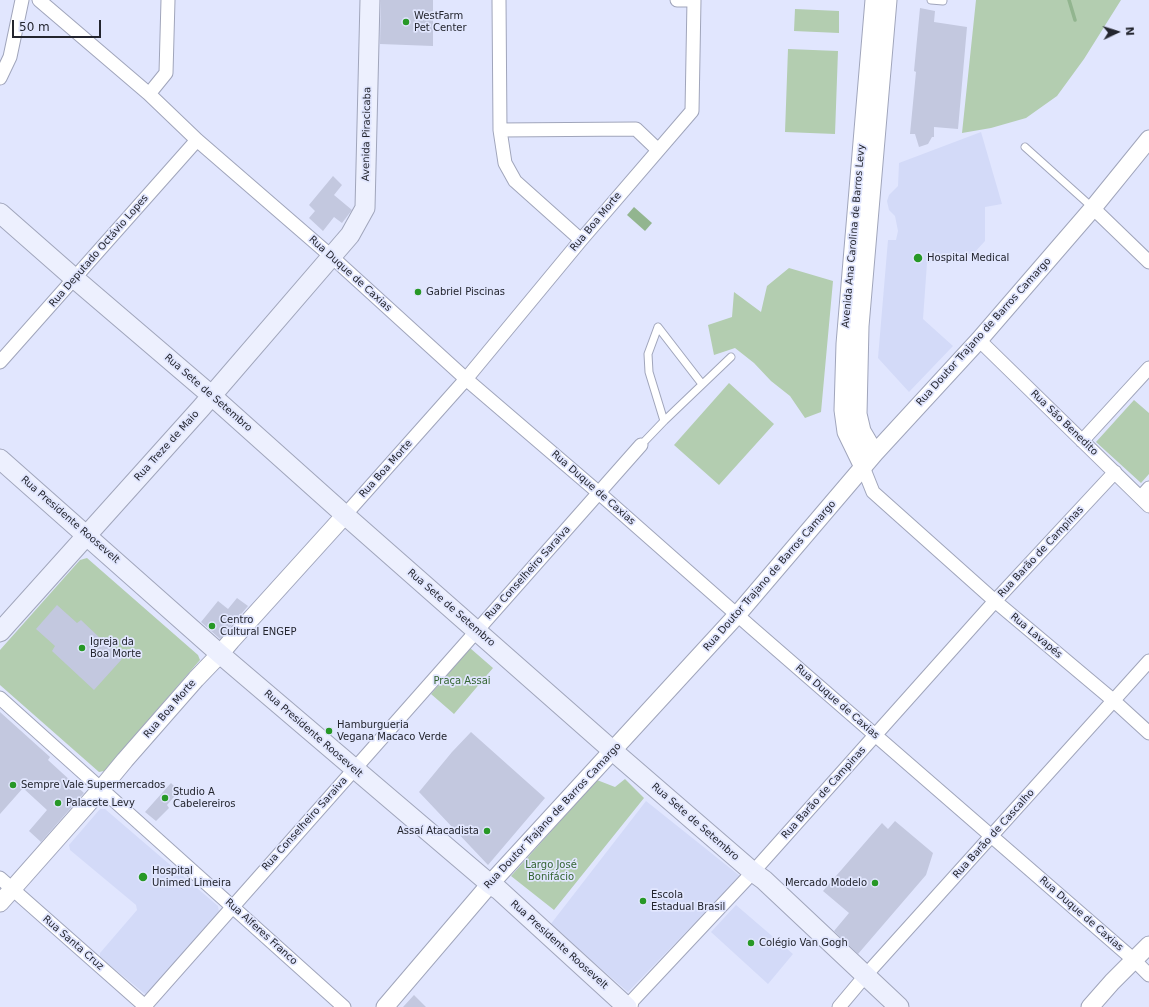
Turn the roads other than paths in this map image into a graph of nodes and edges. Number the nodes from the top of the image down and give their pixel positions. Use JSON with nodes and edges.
{"nodes":[{"id":1,"x":22,"y":0,"type":"edge"},
{"id":2,"x":39,"y":0,"type":"edge"},
{"id":3,"x":168,"y":0,"type":"edge"},
{"id":4,"x":370,"y":0,"type":"edge"},
{"id":5,"x":499,"y":0,"type":"edge"},
{"id":6,"x":677,"y":0,"type":"edge"},
{"id":7,"x":694,"y":0,"type":"edge"},
{"id":8,"x":874,"y":0,"type":"edge"},
{"id":9,"x":888,"y":0,"type":"edge"},
{"id":10,"x":931,"y":0,"type":"edge"},
{"id":11,"x":944,"y":1,"type":"edge"},
{"id":12,"x":0,"y":78,"type":"edge"},
{"id":13,"x":150,"y":94,"type":"junction"},
{"id":14,"x":500,"y":130,"type":"junction"},
{"id":15,"x":1149,"y":139,"type":"edge"},
{"id":16,"x":197,"y":140,"type":"junction"},
{"id":17,"x":1025,"y":147,"type":"dead end"},
{"id":18,"x":658,"y":150,"type":"junction"},
{"id":19,"x":1093,"y":208,"type":"junction"},
{"id":20,"x":0,"y":213,"type":"edge"},
{"id":21,"x":581,"y":240,"type":"junction"},
{"id":22,"x":332,"y":257,"type":"junction"},
{"id":23,"x":1149,"y":262,"type":"edge"},
{"id":24,"x":74,"y":278,"type":"junction"},
{"id":25,"x":979,"y":340,"type":"junction"},
{"id":26,"x":731,"y":357,"type":"dead end"},
{"id":27,"x":0,"y":362,"type":"edge"},
{"id":28,"x":1149,"y":368,"type":"edge"},
{"id":29,"x":466,"y":379,"type":"junction"},
{"id":30,"x":702,"y":384,"type":"junction"},
{"id":31,"x":212,"y":396,"type":"junction"},
{"id":32,"x":664,"y":420,"type":"junction"},
{"id":33,"x":1082,"y":442,"type":"junction"},
{"id":34,"x":641,"y":445,"type":"joint"},
{"id":35,"x":875,"y":453,"type":"junction"},
{"id":36,"x":0,"y":460,"type":"edge"},
{"id":37,"x":864,"y":467,"type":"junction"},
{"id":38,"x":1115,"y":472,"type":"junction"},
{"id":39,"x":599,"y":493,"type":"junction"},
{"id":40,"x":1146,"y":497,"type":"edge"},
{"id":41,"x":345,"y":515,"type":"junction"},
{"id":42,"x":87,"y":535,"type":"junction"},
{"id":43,"x":995,"y":601,"type":"junction"},
{"id":44,"x":737,"y":615,"type":"junction"},
{"id":45,"x":476,"y":631,"type":"junction"},
{"id":46,"x":0,"y":632,"type":"edge"},
{"id":47,"x":220,"y":654,"type":"junction"},
{"id":48,"x":1149,"y":661,"type":"edge"},
{"id":49,"x":0,"y":698,"type":"edge"},
{"id":50,"x":1114,"y":701,"type":"junction"},
{"id":51,"x":1149,"y":732,"type":"edge"},
{"id":52,"x":876,"y":735,"type":"junction"},
{"id":53,"x":613,"y":751,"type":"junction"},
{"id":54,"x":354,"y":769,"type":"junction"},
{"id":55,"x":101,"y":789,"type":"junction"},
{"id":56,"x":992,"y":836,"type":"junction"},
{"id":57,"x":753,"y":872,"type":"junction"},
{"id":58,"x":6,"y":884,"type":"edge"},
{"id":59,"x":490,"y":884,"type":"junction"},
{"id":60,"x":0,"y":903,"type":"edge"},
{"id":61,"x":232,"y":906,"type":"junction"},
{"id":62,"x":1149,"y":946,"type":"edge"},
{"id":63,"x":1134,"y":960,"type":"junction"},
{"id":64,"x":1149,"y":974,"type":"edge"},
{"id":65,"x":866,"y":976,"type":"junction"},
{"id":66,"x":146,"y":1006,"type":"edge"},
{"id":67,"x":344,"y":1007,"type":"edge"},
{"id":68,"x":385,"y":1007,"type":"edge"},
{"id":69,"x":627,"y":1007,"type":"edge"},
{"id":70,"x":631,"y":1007,"type":"edge"},
{"id":71,"x":839,"y":1007,"type":"edge"},
{"id":72,"x":899,"y":1007,"type":"edge"},
{"id":73,"x":1090,"y":1007,"type":"edge"}],
"edges":[{"from":1,"to":12,"type":"street"},
{"from":2,"to":13,"type":"street","name":"Rua Duque de Caxias"},
{"from":3,"to":13,"type":"street"},
{"from":4,"to":22,"type":"main road","name":"Avenida Piracicaba"},
{"from":5,"to":14,"type":"street"},
{"from":6,"to":7,"type":"street"},
{"from":7,"to":18,"type":"street","name":"Rua Boa Morte"},
{"from":8,"to":37,"type":"street","name":"Avenida Ana Carolina de Barros Levy"},
{"from":9,"to":35,"type":"street","name":"Avenida Ana Carolina de Barros Levy"},
{"from":10,"to":11,"type":"lane"},
{"from":13,"to":16,"type":"street","name":"Rua Duque de Caxias"},
{"from":14,"to":18,"type":"street"},
{"from":14,"to":21,"type":"street"},
{"from":15,"to":19,"type":"street","name":"Rua Doutor Trajano de Barros Camargo"},
{"from":16,"to":22,"type":"street","name":"Rua Duque de Caxias"},
{"from":16,"to":24,"type":"street","name":"Rua Deputado Octávio Lopes"},
{"from":17,"to":19,"type":"lane"},
{"from":18,"to":21,"type":"street","name":"Rua Boa Morte"},
{"from":19,"to":23,"type":"street"},
{"from":19,"to":25,"type":"street","name":"Rua Doutor Trajano de Barros Camargo"},
{"from":20,"to":24,"type":"main road","name":"Rua Sete de Setembro"},
{"from":21,"to":29,"type":"street","name":"Rua Boa Morte"},
{"from":22,"to":29,"type":"street","name":"Rua Duque de Caxias"},
{"from":22,"to":31,"type":"main road","name":"Rua Treze de Maio"},
{"from":24,"to":27,"type":"street","name":"Rua Deputado Octávio Lopes"},
{"from":24,"to":31,"type":"main road","name":"Rua Sete de Setembro"},
{"from":25,"to":33,"type":"street","name":"Rua São Benedito"},
{"from":25,"to":35,"type":"street","name":"Rua Doutor Trajano de Barros Camargo"},
{"from":26,"to":30,"type":"lane"},
{"from":28,"to":33,"type":"street"},
{"from":29,"to":39,"type":"street","name":"Rua Duque de Caxias"},
{"from":29,"to":41,"type":"street","name":"Rua Boa Morte"},
{"from":30,"to":32,"type":"lane"},
{"from":30,"to":32,"type":"lane"},
{"from":31,"to":41,"type":"main road","name":"Rua Sete de Setembro"},
{"from":31,"to":42,"type":"main road","name":"Rua Treze de Maio"},
{"from":32,"to":34,"type":"lane"},
{"from":33,"to":38,"type":"street","name":"Rua São Benedito"},
{"from":34,"to":39,"type":"street","name":"Rua Conselheiro Saraiva"},
{"from":35,"to":37,"type":"street","name":"Rua Doutor Trajano de Barros Camargo"},
{"from":36,"to":42,"type":"main road","name":"Rua Presidente Roosevelt"},
{"from":37,"to":43,"type":"street","name":"Rua Lavapés"},
{"from":37,"to":44,"type":"street","name":"Rua Doutor Trajano de Barros Camargo"},
{"from":38,"to":40,"type":"street","name":"Rua São Benedito"},
{"from":38,"to":43,"type":"street","name":"Rua Barão de Campinas"},
{"from":39,"to":44,"type":"street","name":"Rua Duque de Caxias"},
{"from":39,"to":45,"type":"street","name":"Rua Conselheiro Saraiva"},
{"from":41,"to":45,"type":"main road","name":"Rua Sete de Setembro"},
{"from":41,"to":47,"type":"street","name":"Rua Boa Morte"},
{"from":42,"to":46,"type":"main road","name":"Rua Treze de Maio"},
{"from":42,"to":47,"type":"main road","name":"Rua Presidente Roosevelt"},
{"from":43,"to":50,"type":"street","name":"Rua Lavapés"},
{"from":43,"to":52,"type":"street","name":"Rua Barão de Campinas"},
{"from":44,"to":52,"type":"street","name":"Rua Duque de Caxias"},
{"from":44,"to":53,"type":"street","name":"Rua Doutor Trajano de Barros Camargo"},
{"from":45,"to":53,"type":"main road","name":"Rua Sete de Setembro"},
{"from":45,"to":54,"type":"street","name":"Rua Conselheiro Saraiva"},
{"from":47,"to":54,"type":"main road","name":"Rua Presidente Roosevelt"},
{"from":47,"to":55,"type":"street","name":"Rua Boa Morte"},
{"from":48,"to":50,"type":"street","name":"Rua Barão de Cascalho"},
{"from":49,"to":55,"type":"street","name":"Rua Alferes Franco"},
{"from":50,"to":51,"type":"street","name":"Rua Lavapés"},
{"from":50,"to":56,"type":"street","name":"Rua Barão de Cascalho"},
{"from":52,"to":56,"type":"street","name":"Rua Duque de Caxias"},
{"from":52,"to":57,"type":"street","name":"Rua Barão de Campinas"},
{"from":53,"to":57,"type":"main road","name":"Rua Sete de Setembro"},
{"from":53,"to":59,"type":"street","name":"Rua Doutor Trajano de Barros Camargo"},
{"from":54,"to":59,"type":"main road","name":"Rua Presidente Roosevelt"},
{"from":54,"to":61,"type":"street","name":"Rua Conselheiro Saraiva"},
{"from":55,"to":58,"type":"street","name":"Rua Boa Morte"},
{"from":55,"to":61,"type":"street","name":"Rua Alferes Franco"},
{"from":56,"to":63,"type":"street","name":"Rua Duque de Caxias"},
{"from":56,"to":65,"type":"street","name":"Rua Barão de Cascalho"},
{"from":57,"to":65,"type":"main road","name":"Rua Sete de Setembro"},
{"from":57,"to":70,"type":"street","name":"Rua Barão de Campinas"},
{"from":58,"to":60,"type":"street","name":"Rua Boa Morte"},
{"from":58,"to":66,"type":"street","name":"Rua Santa Cruz"},
{"from":59,"to":68,"type":"street","name":"Rua Doutor Trajano de Barros Camargo"},
{"from":59,"to":69,"type":"main road","name":"Rua Presidente Roosevelt"},
{"from":61,"to":66,"type":"street","name":"Rua Conselheiro Saraiva"},
{"from":61,"to":67,"type":"street","name":"Rua Alferes Franco"},
{"from":62,"to":63,"type":"street"},
{"from":63,"to":64,"type":"street","name":"Rua Duque de Caxias"},
{"from":63,"to":73,"type":"street"},
{"from":65,"to":71,"type":"street","name":"Rua Barão de Cascalho"},
{"from":65,"to":72,"type":"main road","name":"Rua Sete de Setembro"}]}
